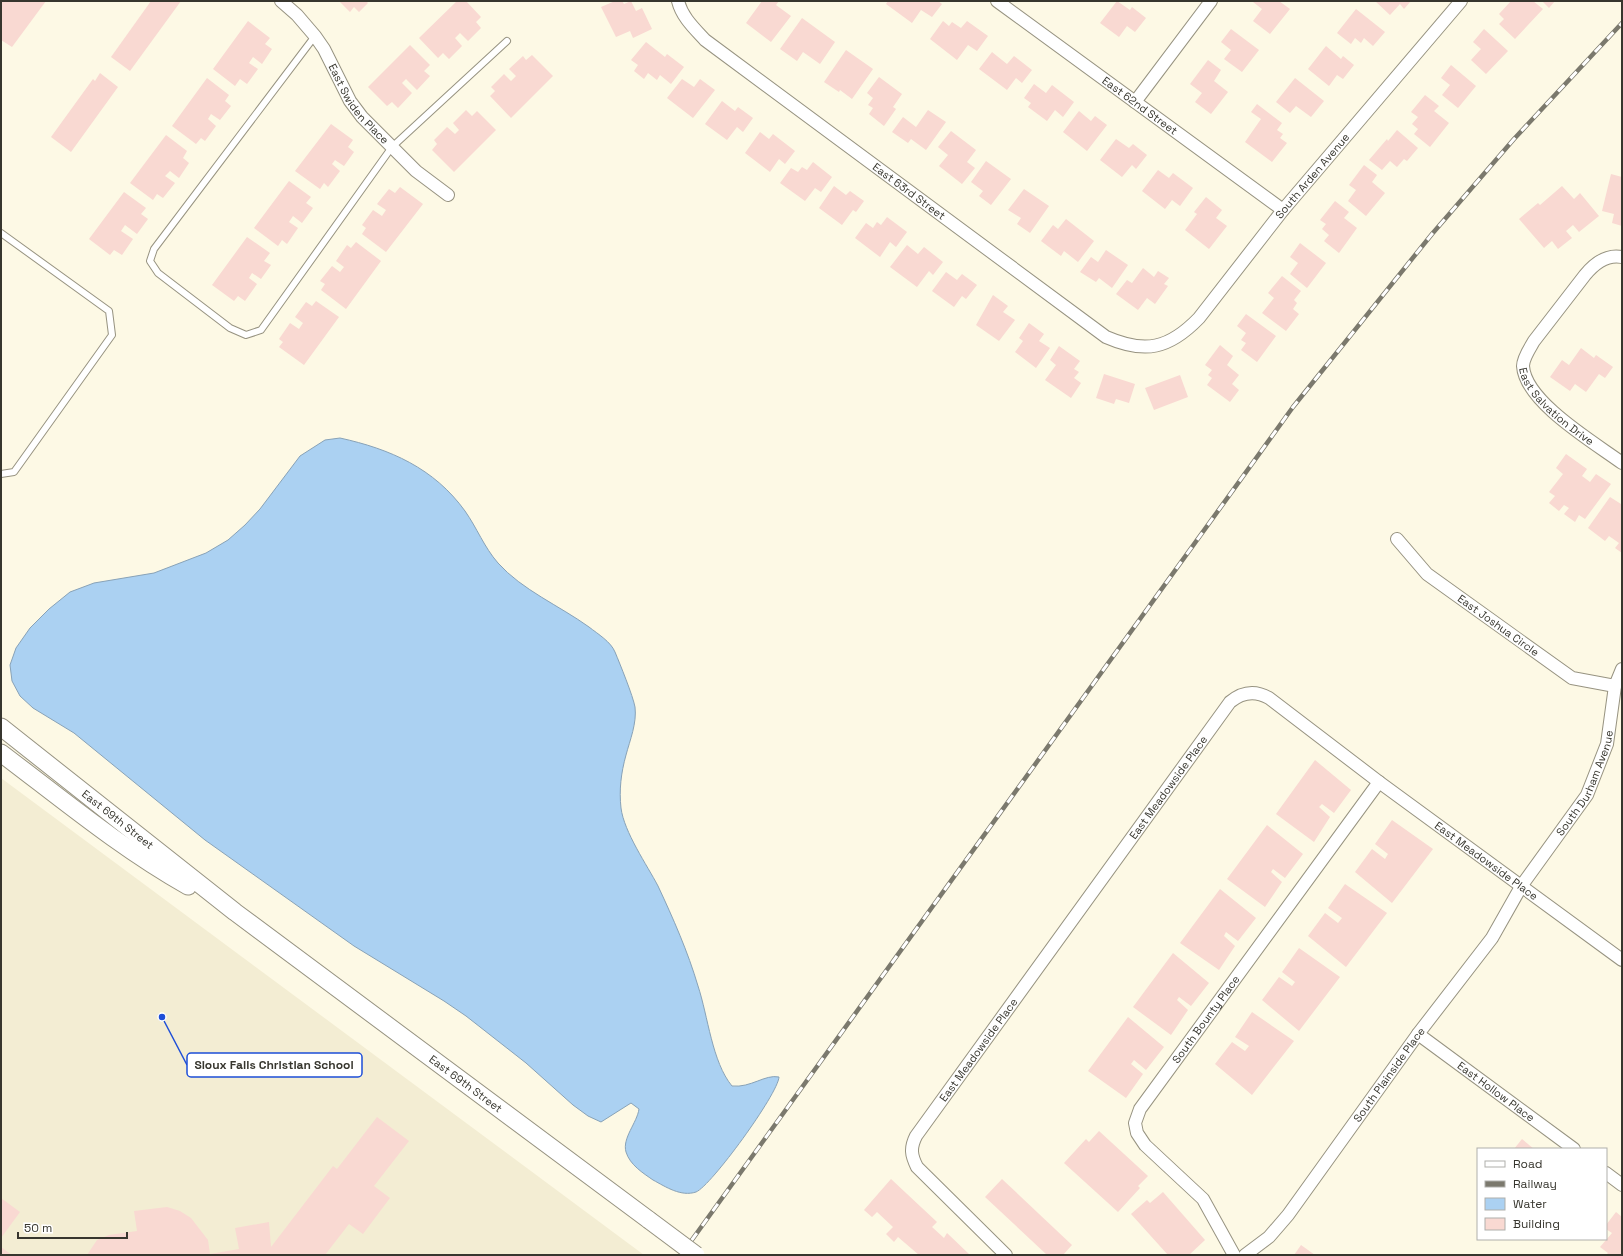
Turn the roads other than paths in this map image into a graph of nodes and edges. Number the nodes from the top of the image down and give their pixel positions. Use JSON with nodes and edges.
{"nodes":[{"id":1,"x":281,"y":1,"type":"edge"},
{"id":2,"x":678,"y":1,"type":"edge"},
{"id":3,"x":997,"y":1,"type":"edge"},
{"id":4,"x":1211,"y":1,"type":"edge"},
{"id":5,"x":1461,"y":1,"type":"edge"},
{"id":6,"x":315,"y":36,"type":"junction"},
{"id":7,"x":507,"y":41,"type":"dead end"},
{"id":8,"x":1135,"y":102,"type":"junction"},
{"id":9,"x":392,"y":147,"type":"junction"},
{"id":10,"x":448,"y":195,"type":"dead end"},
{"id":11,"x":1283,"y":210,"type":"junction"},
{"id":12,"x":1,"y":233,"type":"edge"},
{"id":13,"x":1622,"y":257,"type":"edge"},
{"id":14,"x":1161,"y":344,"type":"joint"},
{"id":15,"x":1622,"y":463,"type":"edge"},
{"id":16,"x":1,"y":474,"type":"edge"},
{"id":17,"x":1397,"y":540,"type":"dead end"},
{"id":18,"x":1622,"y":669,"type":"edge"},
{"id":19,"x":1615,"y":686,"type":"junction"},
{"id":20,"x":1,"y":727,"type":"edge"},
{"id":21,"x":1,"y":753,"type":"edge"},
{"id":22,"x":1379,"y":782,"type":"junction"},
{"id":23,"x":1522,"y":885,"type":"junction"},
{"id":24,"x":235,"y":912,"type":"junction"},
{"id":25,"x":1622,"y":960,"type":"edge"},
{"id":26,"x":1418,"y":1034,"type":"junction"},
{"id":27,"x":1573,"y":1148,"type":"edge"},
{"id":28,"x":1607,"y":1174,"type":"edge"},
{"id":29,"x":1622,"y":1184,"type":"edge"},
{"id":30,"x":696,"y":1255,"type":"edge"},
{"id":31,"x":1006,"y":1255,"type":"edge"},
{"id":32,"x":1234,"y":1255,"type":"edge"},
{"id":33,"x":1245,"y":1255,"type":"edge"}],
"edges":[{"from":1,"to":6,"type":"street","name":"East Swiden Place"},
{"from":2,"to":14,"type":"street","name":"East 63rd Street"},
{"from":3,"to":8,"type":"street","name":"East 62nd Street"},
{"from":4,"to":8,"type":"street"},
{"from":5,"to":11,"type":"street","name":"South Arden Avenue"},
{"from":6,"to":9,"type":"street","name":"East Swiden Place"},
{"from":6,"to":9,"type":"lane"},
{"from":7,"to":9,"type":"lane"},
{"from":8,"to":11,"type":"street","name":"East 62nd Street"},
{"from":9,"to":10,"type":"street","name":"East Swiden Place"},
{"from":11,"to":14,"type":"street","name":"South Arden Avenue"},
{"from":12,"to":16,"type":"lane"},
{"from":13,"to":15,"type":"street","name":"East Salvation Drive"},
{"from":17,"to":19,"type":"street","name":"East Joshua Circle"},
{"from":18,"to":19,"type":"street","name":"South Durham Avenue"},
{"from":19,"to":23,"type":"street","name":"South Durham Avenue"},
{"from":20,"to":24,"type":"main road","name":"East 69th Street"},
{"from":21,"to":24,"type":"main road","name":"East 69th Street"},
{"from":22,"to":23,"type":"street","name":"East Meadowside Place"},
{"from":22,"to":31,"type":"street","name":"East Meadowside Place"},
{"from":22,"to":32,"type":"street","name":"South Bounty Place"},
{"from":23,"to":25,"type":"street","name":"East Meadowside Place"},
{"from":23,"to":26,"type":"street","name":"South Plainside Place"},
{"from":24,"to":30,"type":"main road","name":"East 69th Street","bridge":true},
{"from":26,"to":27,"type":"street","name":"East Hollow Place"},
{"from":26,"to":33,"type":"street","name":"South Plainside Place"},
{"from":28,"to":29,"type":"street"}]}
